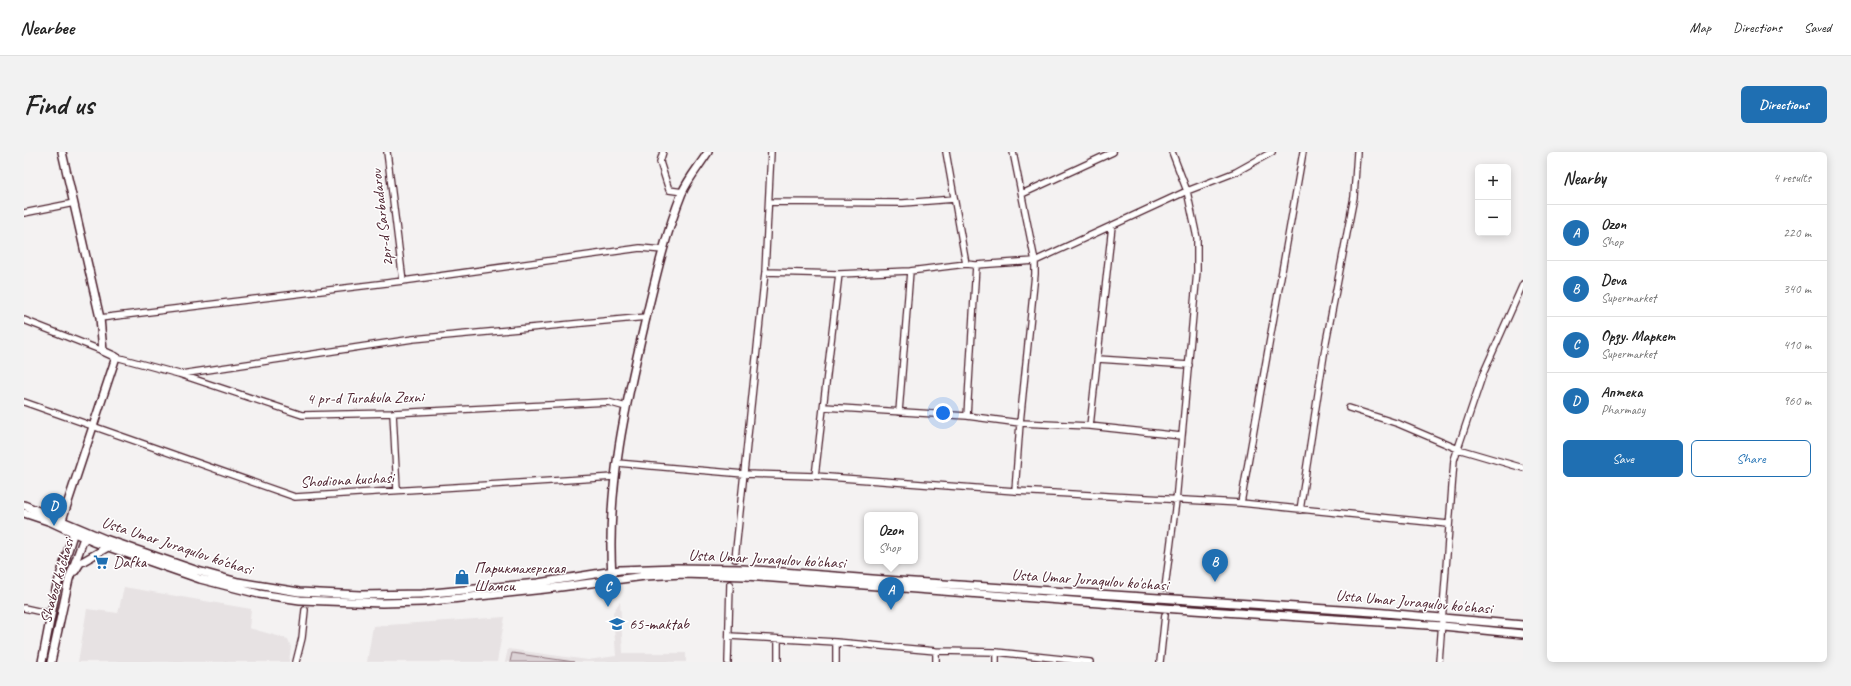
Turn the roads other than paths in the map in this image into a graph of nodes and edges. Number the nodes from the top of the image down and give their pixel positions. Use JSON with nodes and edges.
{"nodes":[{"id":1,"x":62,"y":152,"type":"edge"},
{"id":2,"x":387,"y":152,"type":"edge"},
{"id":3,"x":663,"y":152,"type":"edge"},
{"id":4,"x":708,"y":152,"type":"edge"},
{"id":5,"x":771,"y":152,"type":"edge"},
{"id":6,"x":946,"y":152,"type":"edge"},
{"id":7,"x":1013,"y":152,"type":"edge"},
{"id":8,"x":1113,"y":152,"type":"edge"},
{"id":9,"x":1172,"y":152,"type":"edge"},
{"id":10,"x":1272,"y":152,"type":"edge"},
{"id":11,"x":1303,"y":152,"type":"edge"},
{"id":12,"x":1357,"y":152,"type":"edge"},
{"id":13,"x":1187,"y":191,"type":"junction"},
{"id":14,"x":683,"y":192,"type":"junction"},
{"id":15,"x":1022,"y":194,"type":"junction"},
{"id":16,"x":954,"y":199,"type":"junction"},
{"id":17,"x":769,"y":202,"type":"junction"},
{"id":18,"x":74,"y":203,"type":"junction"},
{"id":19,"x":24,"y":213,"type":"edge"},
{"id":20,"x":1112,"y":226,"type":"junction"},
{"id":21,"x":663,"y":250,"type":"junction"},
{"id":22,"x":1035,"y":261,"type":"junction"},
{"id":23,"x":966,"y":264,"type":"junction"},
{"id":24,"x":976,"y":264,"type":"junction"},
{"id":25,"x":910,"y":271,"type":"junction"},
{"id":26,"x":765,"y":272,"type":"junction"},
{"id":27,"x":839,"y":274,"type":"junction"},
{"id":28,"x":403,"y":281,"type":"junction"},
{"id":29,"x":1523,"y":284,"type":"edge"},
{"id":30,"x":647,"y":316,"type":"junction"},
{"id":31,"x":100,"y":318,"type":"junction"},
{"id":32,"x":24,"y":320,"type":"edge"},
{"id":33,"x":103,"y":351,"type":"junction"},
{"id":34,"x":116,"y":357,"type":"junction"},
{"id":35,"x":1098,"y":359,"type":"junction"},
{"id":36,"x":1189,"y":365,"type":"junction"},
{"id":37,"x":179,"y":374,"type":"junction"},
{"id":38,"x":24,"y":402,"type":"edge"},
{"id":39,"x":626,"y":406,"type":"junction"},
{"id":40,"x":824,"y":407,"type":"junction"},
{"id":41,"x":1349,"y":408,"type":"dead end"},
{"id":42,"x":899,"y":412,"type":"junction"},
{"id":43,"x":393,"y":413,"type":"junction"},
{"id":44,"x":966,"y":416,"type":"junction"},
{"id":45,"x":1020,"y":423,"type":"junction"},
{"id":46,"x":94,"y":426,"type":"junction"},
{"id":47,"x":1090,"y":426,"type":"junction"},
{"id":48,"x":1181,"y":436,"type":"junction"},
{"id":49,"x":1458,"y":449,"type":"junction"},
{"id":50,"x":617,"y":463,"type":"junction"},
{"id":51,"x":1523,"y":468,"type":"edge"},
{"id":52,"x":744,"y":474,"type":"junction"},
{"id":53,"x":815,"y":476,"type":"junction"},
{"id":54,"x":614,"y":477,"type":"junction"},
{"id":55,"x":397,"y":490,"type":"junction"},
{"id":56,"x":1015,"y":491,"type":"junction"},
{"id":57,"x":1176,"y":501,"type":"junction"},
{"id":58,"x":1241,"y":503,"type":"junction"},
{"id":59,"x":24,"y":505,"type":"edge"},
{"id":60,"x":1300,"y":510,"type":"junction"},
{"id":61,"x":24,"y":513,"type":"edge"},
{"id":62,"x":62,"y":520,"type":"junction"},
{"id":63,"x":1448,"y":524,"type":"junction"},
{"id":64,"x":74,"y":529,"type":"junction"},
{"id":65,"x":86,"y":535,"type":"junction"},
{"id":66,"x":108,"y":547,"type":"junction"},
{"id":67,"x":735,"y":559,"type":"dead end"},
{"id":68,"x":612,"y":575,"type":"junction"},
{"id":69,"x":69,"y":579,"type":"junction"},
{"id":70,"x":730,"y":584,"type":"dead end"},
{"id":71,"x":1165,"y":588,"type":"dead end"},
{"id":72,"x":24,"y":608,"type":"edge"},
{"id":73,"x":305,"y":610,"type":"dead end"},
{"id":74,"x":51,"y":614,"type":"junction"},
{"id":75,"x":1165,"y":615,"type":"dead end"},
{"id":76,"x":1443,"y":623,"type":"junction"},
{"id":77,"x":1523,"y":626,"type":"edge"},
{"id":78,"x":1523,"y":634,"type":"edge"},
{"id":79,"x":729,"y":636,"type":"junction"},
{"id":80,"x":778,"y":640,"type":"junction"},
{"id":81,"x":836,"y":642,"type":"junction"},
{"id":82,"x":936,"y":652,"type":"junction"},
{"id":83,"x":996,"y":652,"type":"junction"},
{"id":84,"x":1051,"y":659,"type":"edge"},
{"id":85,"x":42,"y":662,"type":"edge"},
{"id":86,"x":51,"y":662,"type":"edge"},
{"id":87,"x":296,"y":662,"type":"edge"},
{"id":88,"x":728,"y":662,"type":"edge"},
{"id":89,"x":778,"y":662,"type":"edge"},
{"id":90,"x":836,"y":662,"type":"edge"},
{"id":91,"x":936,"y":662,"type":"edge"},
{"id":92,"x":996,"y":662,"type":"edge"},
{"id":93,"x":1090,"y":662,"type":"edge"},
{"id":94,"x":1160,"y":662,"type":"edge"},
{"id":95,"x":1439,"y":662,"type":"edge"}],
"edges":[{"from":1,"to":18,"type":"main road"},
{"from":2,"to":28,"type":"street","name":"2pr-d Sarbadarov"},
{"from":3,"to":14,"type":"street"},
{"from":4,"to":14,"type":"main road"},
{"from":5,"to":17,"type":"street"},
{"from":6,"to":16,"type":"street"},
{"from":7,"to":15,"type":"street"},
{"from":8,"to":15,"type":"street"},
{"from":9,"to":13,"type":"street"},
{"from":10,"to":13,"type":"street"},
{"from":11,"to":58,"type":"street"},
{"from":12,"to":60,"type":"street"},
{"from":13,"to":20,"type":"street"},
{"from":13,"to":36,"type":"street"},
{"from":14,"to":21,"type":"main road"},
{"from":15,"to":22,"type":"street"},
{"from":16,"to":17,"type":"street"},
{"from":16,"to":23,"type":"street"},
{"from":17,"to":26,"type":"street"},
{"from":18,"to":19,"type":"street"},
{"from":18,"to":31,"type":"main road"},
{"from":20,"to":22,"type":"street"},
{"from":20,"to":35,"type":"street"},
{"from":21,"to":28,"type":"street"},
{"from":21,"to":30,"type":"main road"},
{"from":22,"to":24,"type":"street"},
{"from":22,"to":45,"type":"street"},
{"from":23,"to":24,"type":"street"},
{"from":23,"to":25,"type":"street"},
{"from":24,"to":44,"type":"street"},
{"from":25,"to":27,"type":"street"},
{"from":25,"to":42,"type":"street"},
{"from":26,"to":27,"type":"street"},
{"from":26,"to":52,"type":"street"},
{"from":27,"to":40,"type":"street"},
{"from":28,"to":31,"type":"street"},
{"from":29,"to":49,"type":"street"},
{"from":30,"to":37,"type":"street"},
{"from":30,"to":39,"type":"main road"},
{"from":31,"to":33,"type":"main road"},
{"from":32,"to":33,"type":"street","name":"4 pr-d Turakula Zexni"},
{"from":33,"to":34,"type":"main road","name":"4 pr-d Turakula Zexni"},
{"from":34,"to":37,"type":"street","name":"4 pr-d Turakula Zexni"},
{"from":34,"to":46,"type":"main road"},
{"from":35,"to":36,"type":"street"},
{"from":35,"to":47,"type":"street"},
{"from":36,"to":48,"type":"street"},
{"from":37,"to":43,"type":"street","name":"4 pr-d Turakula Zexni"},
{"from":38,"to":46,"type":"street","name":"Shodiona kuchasi"},
{"from":39,"to":43,"type":"street","name":"4 pr-d Turakula Zexni"},
{"from":39,"to":50,"type":"main road"},
{"from":40,"to":42,"type":"street"},
{"from":40,"to":53,"type":"street"},
{"from":41,"to":49,"type":"street"},
{"from":42,"to":44,"type":"street"},
{"from":43,"to":55,"type":"street"},
{"from":44,"to":45,"type":"street"},
{"from":45,"to":47,"type":"street"},
{"from":45,"to":56,"type":"street"},
{"from":46,"to":55,"type":"street","name":"Shodiona kuchasi"},
{"from":46,"to":62,"type":"main road"},
{"from":47,"to":48,"type":"street"},
{"from":48,"to":57,"type":"street"},
{"from":49,"to":51,"type":"street"},
{"from":49,"to":63,"type":"street"},
{"from":50,"to":52,"type":"street"},
{"from":50,"to":54,"type":"main road"},
{"from":52,"to":53,"type":"street"},
{"from":52,"to":67,"type":"street"},
{"from":53,"to":56,"type":"street"},
{"from":54,"to":55,"type":"street","name":"Shodiona kuchasi"},
{"from":54,"to":68,"type":"main road"},
{"from":56,"to":57,"type":"street"},
{"from":57,"to":58,"type":"street"},
{"from":57,"to":71,"type":"street"},
{"from":58,"to":60,"type":"street"},
{"from":59,"to":62,"type":"main road","name":"Usta Umar Juraqulov ko'chasi"},
{"from":60,"to":63,"type":"street"},
{"from":61,"to":64,"type":"main road","name":"Usta Umar Juraqulov ko'chasi"},
{"from":62,"to":64,"type":"main road","name":"Usta Umar Juraqulov ko'chasi"},
{"from":63,"to":76,"type":"street"},
{"from":64,"to":65,"type":"main road","name":"Usta Umar Juraqulov ko'chasi"},
{"from":64,"to":74,"type":"main road"},
{"from":65,"to":66,"type":"main road","name":"Usta Umar Juraqulov ko'chasi"},
{"from":65,"to":68,"type":"main road","name":"Usta Umar Juraqulov ko'chasi"},
{"from":65,"to":69,"type":"main road","name":"Shabod ko'chasi"},
{"from":66,"to":68,"type":"main road","name":"Usta Umar Juraqulov ko'chasi"},
{"from":66,"to":69,"type":"main road"},
{"from":68,"to":76,"type":"main road","name":"Usta Umar Juraqulov ko'chasi"},
{"from":69,"to":86,"type":"main road","name":"Shabod ko'chasi"},
{"from":70,"to":79,"type":"street"},
{"from":72,"to":74,"type":"street"},
{"from":73,"to":87,"type":"street"},
{"from":74,"to":85,"type":"main road"},
{"from":75,"to":94,"type":"street"},
{"from":76,"to":77,"type":"main road","name":"Usta Umar Juraqulov ko'chasi"},
{"from":76,"to":78,"type":"main road","name":"Usta Umar Juraqulov ko'chasi"},
{"from":76,"to":95,"type":"street"},
{"from":79,"to":80,"type":"street"},
{"from":79,"to":88,"type":"street"},
{"from":80,"to":81,"type":"street"},
{"from":80,"to":89,"type":"street"},
{"from":81,"to":82,"type":"street"},
{"from":81,"to":90,"type":"street"},
{"from":82,"to":83,"type":"street"},
{"from":82,"to":91,"type":"street"},
{"from":83,"to":84,"type":"street"},
{"from":83,"to":92,"type":"street"},
{"from":84,"to":93,"type":"street"}]}
